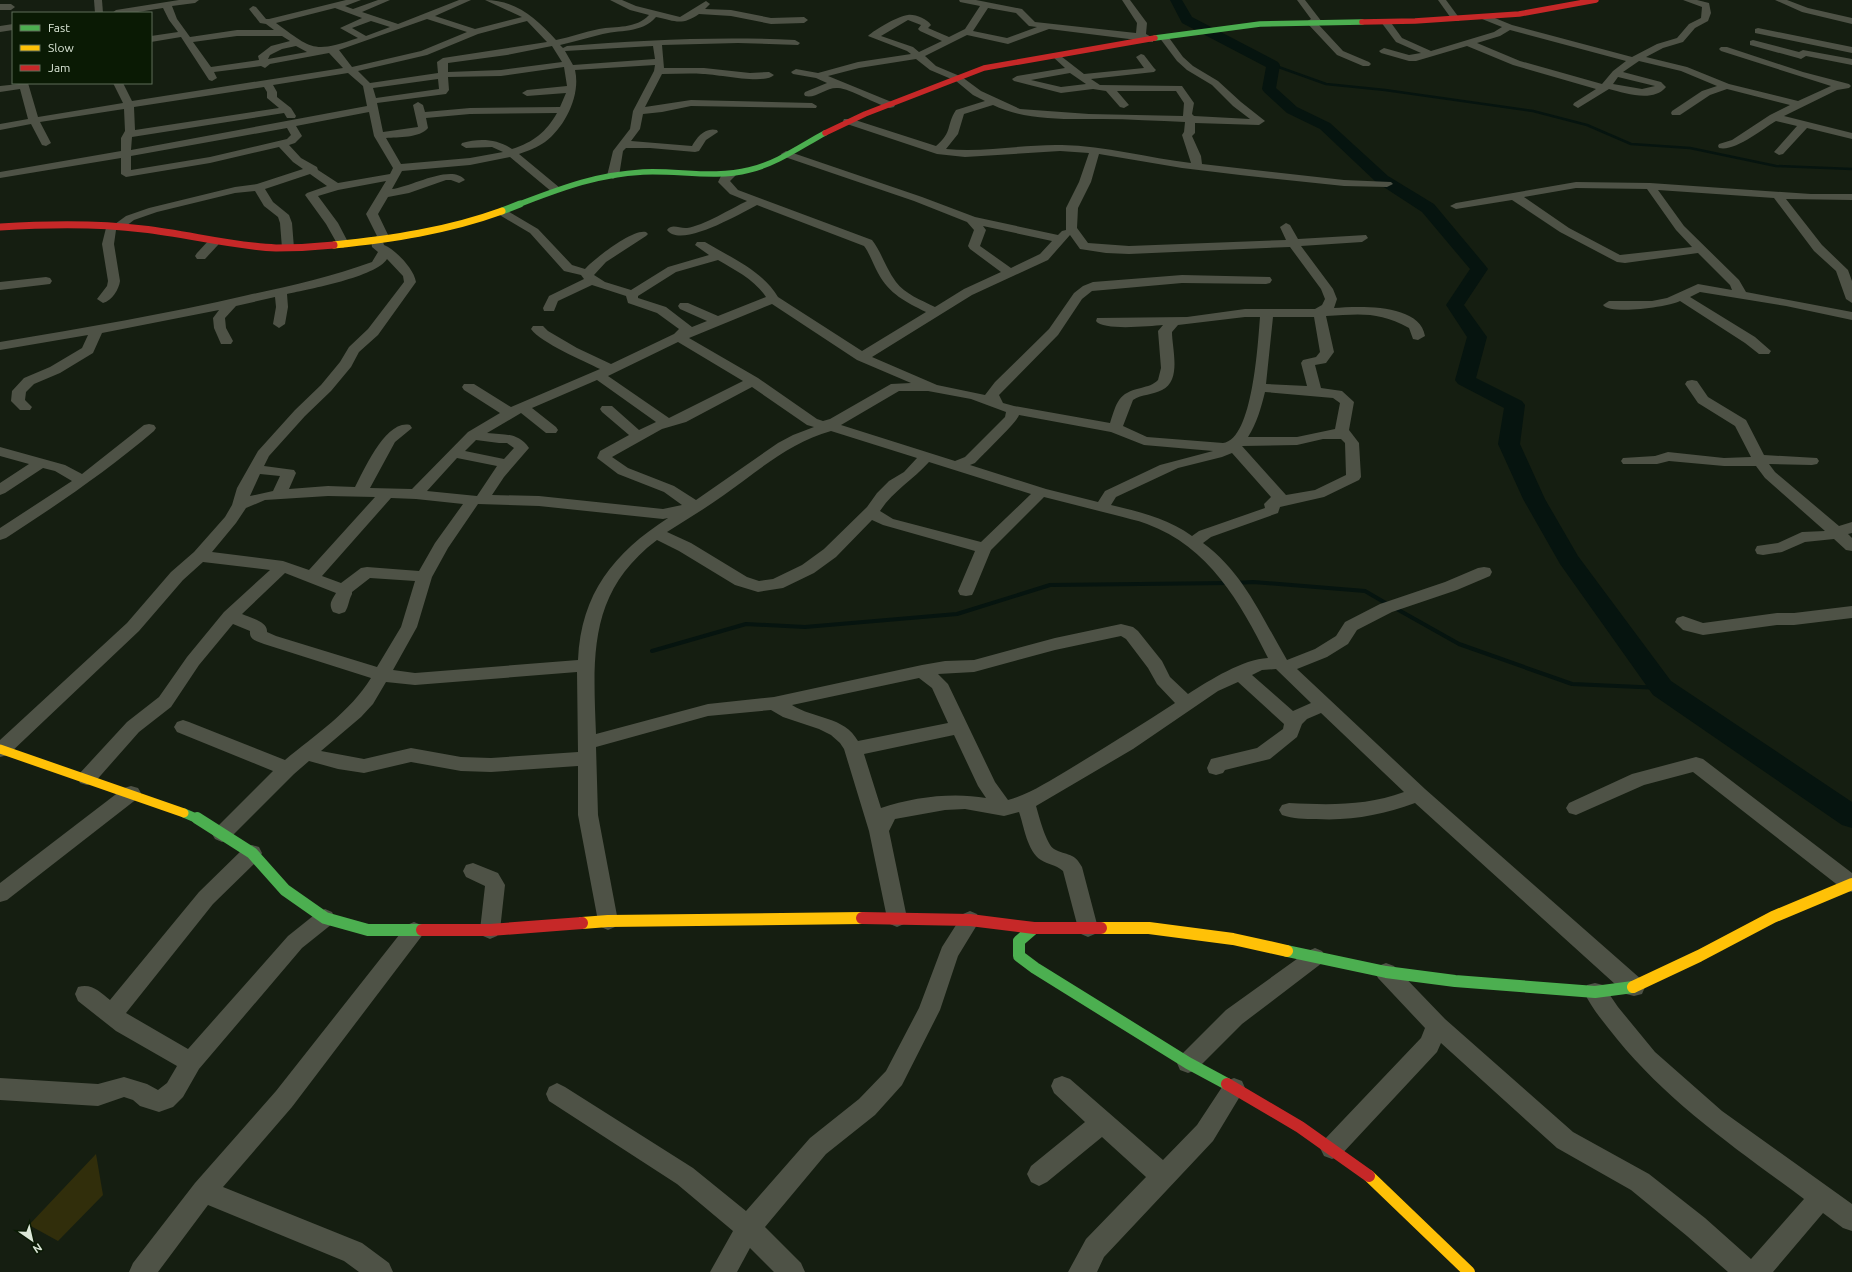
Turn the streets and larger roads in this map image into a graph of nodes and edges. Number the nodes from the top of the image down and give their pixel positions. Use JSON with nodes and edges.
{"nodes":[{"id":1,"x":98,"y":0,"type":"edge"},
{"id":2,"x":195,"y":0,"type":"edge"},
{"id":3,"x":357,"y":0,"type":"edge"},
{"id":4,"x":386,"y":0,"type":"edge"},
{"id":5,"x":436,"y":0,"type":"edge"},
{"id":6,"x":467,"y":0,"type":"edge"},
{"id":7,"x":489,"y":0,"type":"edge"},
{"id":8,"x":711,"y":0,"type":"edge"},
{"id":9,"x":963,"y":0,"type":"edge"},
{"id":10,"x":1126,"y":0,"type":"edge"},
{"id":11,"x":1301,"y":0,"type":"edge"},
{"id":12,"x":1442,"y":0,"type":"edge"},
{"id":13,"x":1572,"y":0,"type":"edge"},
{"id":14,"x":1596,"y":0,"type":"edge"},
{"id":15,"x":1687,"y":0,"type":"edge"},
{"id":16,"x":1779,"y":0,"type":"edge"},
{"id":17,"x":621,"y":1,"type":"edge"},
{"id":18,"x":1585,"y":3,"type":"junction"},
{"id":19,"x":456,"y":4,"type":"junction"},
{"id":20,"x":985,"y":5,"type":"junction"},
{"id":21,"x":167,"y":6,"type":"junction"},
{"id":22,"x":0,"y":7,"type":"edge"},
{"id":23,"x":11,"y":7,"type":"dead end"},
{"id":24,"x":253,"y":9,"type":"dead end"},
{"id":25,"x":338,"y":10,"type":"junction"},
{"id":26,"x":698,"y":11,"type":"junction"},
{"id":27,"x":99,"y":12,"type":"edge"},
{"id":28,"x":123,"y":12,"type":"edge"},
{"id":29,"x":352,"y":12,"type":"junction"},
{"id":30,"x":654,"y":14,"type":"junction"},
{"id":31,"x":427,"y":16,"type":"junction"},
{"id":32,"x":1485,"y":17,"type":"junction"},
{"id":33,"x":370,"y":18,"type":"junction"},
{"id":34,"x":528,"y":18,"type":"junction"},
{"id":35,"x":1456,"y":19,"type":"junction"},
{"id":36,"x":804,"y":20,"type":"dead end"},
{"id":37,"x":1852,"y":21,"type":"edge"},
{"id":38,"x":269,"y":22,"type":"junction"},
{"id":39,"x":1314,"y":22,"type":"junction"},
{"id":40,"x":1386,"y":22,"type":"junction"},
{"id":41,"x":229,"y":24,"type":"dead end"},
{"id":42,"x":295,"y":26,"type":"dead end"},
{"id":43,"x":12,"y":27,"type":"edge"},
{"id":44,"x":399,"y":27,"type":"junction"},
{"id":45,"x":1047,"y":27,"type":"junction"},
{"id":46,"x":1509,"y":28,"type":"junction"},
{"id":47,"x":0,"y":29,"type":"edge"},
{"id":48,"x":282,"y":31,"type":"junction"},
{"id":49,"x":1758,"y":31,"type":"dead end"},
{"id":50,"x":475,"y":32,"type":"junction"},
{"id":51,"x":966,"y":32,"type":"junction"},
{"id":52,"x":1100,"y":33,"type":"junction"},
{"id":53,"x":231,"y":34,"type":"junction"},
{"id":54,"x":185,"y":37,"type":"junction"},
{"id":55,"x":1164,"y":37,"type":"junction"},
{"id":56,"x":1146,"y":38,"type":"junction"},
{"id":57,"x":152,"y":39,"type":"edge"},
{"id":58,"x":366,"y":39,"type":"junction"},
{"id":59,"x":947,"y":40,"type":"junction"},
{"id":60,"x":1811,"y":41,"type":"junction"},
{"id":61,"x":297,"y":42,"type":"junction"},
{"id":62,"x":657,"y":42,"type":"junction"},
{"id":63,"x":795,"y":42,"type":"dead end"},
{"id":64,"x":1466,"y":42,"type":"junction"},
{"id":65,"x":1753,"y":43,"type":"dead end"},
{"id":66,"x":558,"y":46,"type":"junction"},
{"id":67,"x":612,"y":46,"type":"junction"},
{"id":68,"x":436,"y":47,"type":"junction"},
{"id":69,"x":1724,"y":49,"type":"dead end"},
{"id":70,"x":330,"y":50,"type":"junction"},
{"id":71,"x":1092,"y":50,"type":"junction"},
{"id":72,"x":1852,"y":50,"type":"edge"},
{"id":73,"x":1384,"y":51,"type":"dead end"},
{"id":74,"x":1428,"y":53,"type":"junction"},
{"id":75,"x":1802,"y":54,"type":"junction"},
{"id":76,"x":918,"y":56,"type":"junction"},
{"id":77,"x":1057,"y":56,"type":"junction"},
{"id":78,"x":1141,"y":57,"type":"dead end"},
{"id":79,"x":1636,"y":59,"type":"junction"},
{"id":80,"x":446,"y":60,"type":"junction"},
{"id":81,"x":265,"y":62,"type":"junction"},
{"id":82,"x":1852,"y":62,"type":"edge"},
{"id":83,"x":608,"y":63,"type":"junction"},
{"id":84,"x":1366,"y":64,"type":"dead end"},
{"id":85,"x":569,"y":66,"type":"junction"},
{"id":86,"x":659,"y":67,"type":"junction"},
{"id":87,"x":1777,"y":67,"type":"junction"},
{"id":88,"x":349,"y":69,"type":"junction"},
{"id":89,"x":208,"y":70,"type":"junction"},
{"id":90,"x":1072,"y":70,"type":"junction"},
{"id":91,"x":796,"y":72,"type":"dead end"},
{"id":92,"x":1616,"y":73,"type":"junction"},
{"id":93,"x":442,"y":75,"type":"junction"},
{"id":94,"x":769,"y":75,"type":"dead end"},
{"id":95,"x":531,"y":76,"type":"junction"},
{"id":96,"x":818,"y":76,"type":"junction"},
{"id":97,"x":1081,"y":77,"type":"junction"},
{"id":98,"x":959,"y":79,"type":"junction"},
{"id":99,"x":1215,"y":82,"type":"junction"},
{"id":100,"x":271,"y":83,"type":"junction"},
{"id":101,"x":23,"y":84,"type":"edge"},
{"id":102,"x":119,"y":84,"type":"edge"},
{"id":103,"x":837,"y":85,"type":"junction"},
{"id":104,"x":368,"y":86,"type":"junction"},
{"id":105,"x":1094,"y":86,"type":"junction"},
{"id":106,"x":1605,"y":86,"type":"junction"},
{"id":107,"x":1726,"y":86,"type":"junction"},
{"id":108,"x":1848,"y":86,"type":"edge"},
{"id":109,"x":1201,"y":88,"type":"dead end"},
{"id":110,"x":0,"y":89,"type":"edge"},
{"id":111,"x":572,"y":89,"type":"junction"},
{"id":112,"x":1055,"y":89,"type":"junction"},
{"id":113,"x":1110,"y":89,"type":"junction"},
{"id":114,"x":218,"y":91,"type":"junction"},
{"id":115,"x":527,"y":93,"type":"junction"},
{"id":116,"x":808,"y":94,"type":"dead end"},
{"id":117,"x":414,"y":96,"type":"junction"},
{"id":118,"x":994,"y":101,"type":"junction"},
{"id":119,"x":373,"y":104,"type":"junction"},
{"id":120,"x":130,"y":105,"type":"junction"},
{"id":121,"x":890,"y":105,"type":"junction"},
{"id":122,"x":1124,"y":105,"type":"dead end"},
{"id":123,"x":1578,"y":105,"type":"dead end"},
{"id":124,"x":1800,"y":105,"type":"junction"},
{"id":125,"x":812,"y":106,"type":"dead end"},
{"id":126,"x":1051,"y":108,"type":"junction"},
{"id":127,"x":287,"y":110,"type":"junction"},
{"id":128,"x":523,"y":110,"type":"junction"},
{"id":129,"x":564,"y":110,"type":"junction"},
{"id":130,"x":638,"y":110,"type":"junction"},
{"id":131,"x":1676,"y":113,"type":"dead end"},
{"id":132,"x":420,"y":114,"type":"junction"},
{"id":133,"x":1774,"y":117,"type":"junction"},
{"id":134,"x":1191,"y":119,"type":"junction"},
{"id":135,"x":34,"y":121,"type":"junction"},
{"id":136,"x":848,"y":121,"type":"junction"},
{"id":137,"x":292,"y":124,"type":"junction"},
{"id":138,"x":1042,"y":125,"type":"dead end"},
{"id":139,"x":1804,"y":125,"type":"junction"},
{"id":140,"x":0,"y":127,"type":"edge"},
{"id":141,"x":713,"y":132,"type":"dead end"},
{"id":142,"x":130,"y":134,"type":"junction"},
{"id":143,"x":379,"y":136,"type":"junction"},
{"id":144,"x":1852,"y":136,"type":"edge"},
{"id":145,"x":46,"y":143,"type":"dead end"},
{"id":146,"x":281,"y":143,"type":"junction"},
{"id":147,"x":466,"y":145,"type":"dead end"},
{"id":148,"x":622,"y":145,"type":"junction"},
{"id":149,"x":1723,"y":146,"type":"dead end"},
{"id":150,"x":1095,"y":150,"type":"junction"},
{"id":151,"x":937,"y":151,"type":"junction"},
{"id":152,"x":1779,"y":152,"type":"dead end"},
{"id":153,"x":511,"y":153,"type":"junction"},
{"id":154,"x":125,"y":154,"type":"junction"},
{"id":155,"x":786,"y":154,"type":"junction"},
{"id":156,"x":430,"y":165,"type":"junction"},
{"id":157,"x":1197,"y":166,"type":"junction"},
{"id":158,"x":312,"y":169,"type":"junction"},
{"id":159,"x":397,"y":172,"type":"junction"},
{"id":160,"x":0,"y":175,"type":"edge"},
{"id":161,"x":730,"y":175,"type":"junction"},
{"id":162,"x":613,"y":176,"type":"junction"},
{"id":163,"x":459,"y":180,"type":"dead end"},
{"id":164,"x":429,"y":182,"type":"junction"},
{"id":165,"x":1386,"y":184,"type":"dead end"},
{"id":166,"x":1650,"y":186,"type":"junction"},
{"id":167,"x":258,"y":187,"type":"junction"},
{"id":168,"x":336,"y":187,"type":"junction"},
{"id":169,"x":556,"y":190,"type":"junction"},
{"id":170,"x":384,"y":194,"type":"junction"},
{"id":171,"x":1777,"y":194,"type":"junction"},
{"id":172,"x":1515,"y":196,"type":"junction"},
{"id":173,"x":1852,"y":197,"type":"edge"},
{"id":174,"x":755,"y":201,"type":"junction"},
{"id":175,"x":1456,"y":206,"type":"dead end"},
{"id":176,"x":502,"y":212,"type":"junction"},
{"id":177,"x":971,"y":220,"type":"junction"},
{"id":178,"x":0,"y":227,"type":"edge"},
{"id":179,"x":114,"y":227,"type":"junction"},
{"id":180,"x":1286,"y":227,"type":"dead end"},
{"id":181,"x":1071,"y":228,"type":"junction"},
{"id":182,"x":673,"y":230,"type":"dead end"},
{"id":183,"x":642,"y":234,"type":"dead end"},
{"id":184,"x":1362,"y":238,"type":"dead end"},
{"id":185,"x":1059,"y":239,"type":"junction"},
{"id":186,"x":214,"y":242,"type":"junction"},
{"id":187,"x":382,"y":243,"type":"junction"},
{"id":188,"x":343,"y":244,"type":"junction"},
{"id":189,"x":1294,"y":244,"type":"junction"},
{"id":190,"x":701,"y":245,"type":"dead end"},
{"id":191,"x":288,"y":248,"type":"junction"},
{"id":192,"x":1700,"y":249,"type":"junction"},
{"id":193,"x":202,"y":256,"type":"dead end"},
{"id":194,"x":719,"y":256,"type":"junction"},
{"id":195,"x":1847,"y":271,"type":"edge"},
{"id":196,"x":1009,"y":272,"type":"junction"},
{"id":197,"x":589,"y":277,"type":"junction"},
{"id":198,"x":46,"y":280,"type":"dead end"},
{"id":199,"x":1266,"y":280,"type":"dead end"},
{"id":200,"x":0,"y":286,"type":"edge"},
{"id":201,"x":281,"y":292,"type":"junction"},
{"id":202,"x":632,"y":294,"type":"junction"},
{"id":203,"x":1741,"y":295,"type":"junction"},
{"id":204,"x":1680,"y":296,"type":"junction"},
{"id":205,"x":773,"y":299,"type":"junction"},
{"id":206,"x":1852,"y":299,"type":"edge"},
{"id":207,"x":103,"y":300,"type":"dead end"},
{"id":208,"x":232,"y":303,"type":"junction"},
{"id":209,"x":1609,"y":305,"type":"dead end"},
{"id":210,"x":684,"y":306,"type":"dead end"},
{"id":211,"x":549,"y":308,"type":"dead end"},
{"id":212,"x":936,"y":312,"type":"junction"},
{"id":213,"x":1319,"y":312,"type":"junction"},
{"id":214,"x":1267,"y":314,"type":"junction"},
{"id":215,"x":1852,"y":316,"type":"edge"},
{"id":216,"x":718,"y":321,"type":"junction"},
{"id":217,"x":1102,"y":321,"type":"dead end"},
{"id":218,"x":1174,"y":322,"type":"junction"},
{"id":219,"x":279,"y":324,"type":"dead end"},
{"id":220,"x":538,"y":329,"type":"dead end"},
{"id":221,"x":97,"y":330,"type":"junction"},
{"id":222,"x":1418,"y":336,"type":"dead end"},
{"id":223,"x":679,"y":337,"type":"junction"},
{"id":224,"x":226,"y":341,"type":"dead end"},
{"id":225,"x":0,"y":346,"type":"edge"},
{"id":226,"x":1764,"y":352,"type":"dead end"},
{"id":227,"x":862,"y":357,"type":"junction"},
{"id":228,"x":604,"y":372,"type":"junction"},
{"id":229,"x":753,"y":381,"type":"junction"},
{"id":230,"x":1692,"y":384,"type":"dead end"},
{"id":231,"x":470,"y":387,"type":"dead end"},
{"id":232,"x":933,"y":388,"type":"junction"},
{"id":233,"x":1260,"y":388,"type":"junction"},
{"id":234,"x":1315,"y":391,"type":"junction"},
{"id":235,"x":998,"y":406,"type":"junction"},
{"id":236,"x":25,"y":407,"type":"dead end"},
{"id":237,"x":607,"y":409,"type":"dead end"},
{"id":238,"x":1013,"y":410,"type":"junction"},
{"id":239,"x":516,"y":411,"type":"junction"},
{"id":240,"x":667,"y":423,"type":"junction"},
{"id":241,"x":830,"y":426,"type":"junction"},
{"id":242,"x":149,"y":428,"type":"dead end"},
{"id":243,"x":405,"y":428,"type":"dead end"},
{"id":244,"x":1115,"y":428,"type":"junction"},
{"id":245,"x":551,"y":430,"type":"dead end"},
{"id":246,"x":1342,"y":430,"type":"junction"},
{"id":247,"x":473,"y":435,"type":"junction"},
{"id":248,"x":637,"y":435,"type":"junction"},
{"id":249,"x":1236,"y":443,"type":"junction"},
{"id":250,"x":0,"y":451,"type":"edge"},
{"id":251,"x":454,"y":453,"type":"junction"},
{"id":252,"x":926,"y":457,"type":"junction"},
{"id":253,"x":1760,"y":460,"type":"junction"},
{"id":254,"x":1628,"y":461,"type":"dead end"},
{"id":255,"x":1812,"y":461,"type":"dead end"},
{"id":256,"x":41,"y":462,"type":"junction"},
{"id":257,"x":508,"y":464,"type":"junction"},
{"id":258,"x":955,"y":466,"type":"junction"},
{"id":259,"x":255,"y":469,"type":"junction"},
{"id":260,"x":83,"y":481,"type":"junction"},
{"id":261,"x":0,"y":490,"type":"edge"},
{"id":262,"x":360,"y":492,"type":"junction"},
{"id":263,"x":388,"y":492,"type":"junction"},
{"id":264,"x":1040,"y":492,"type":"junction"},
{"id":265,"x":286,"y":494,"type":"junction"},
{"id":266,"x":416,"y":494,"type":"junction"},
{"id":267,"x":478,"y":500,"type":"junction"},
{"id":268,"x":240,"y":504,"type":"junction"},
{"id":269,"x":1272,"y":504,"type":"junction"},
{"id":270,"x":1102,"y":507,"type":"junction"},
{"id":271,"x":695,"y":508,"type":"junction"},
{"id":272,"x":870,"y":512,"type":"junction"},
{"id":273,"x":1852,"y":528,"type":"edge"},
{"id":274,"x":656,"y":533,"type":"junction"},
{"id":275,"x":1836,"y":533,"type":"junction"},
{"id":276,"x":0,"y":536,"type":"edge"},
{"id":277,"x":1192,"y":543,"type":"junction"},
{"id":278,"x":1852,"y":546,"type":"edge"},
{"id":279,"x":984,"y":548,"type":"junction"},
{"id":280,"x":1763,"y":550,"type":"dead end"},
{"id":281,"x":200,"y":556,"type":"junction"},
{"id":282,"x":283,"y":566,"type":"junction"},
{"id":283,"x":1484,"y":572,"type":"dead end"},
{"id":284,"x":312,"y":577,"type":"junction"},
{"id":285,"x":424,"y":577,"type":"junction"},
{"id":286,"x":343,"y":590,"type":"junction"},
{"id":287,"x":966,"y":591,"type":"dead end"},
{"id":288,"x":339,"y":608,"type":"dead end"},
{"id":289,"x":1852,"y":612,"type":"edge"},
{"id":290,"x":230,"y":616,"type":"junction"},
{"id":291,"x":1684,"y":622,"type":"dead end"},
{"id":292,"x":584,"y":665,"type":"junction"},
{"id":293,"x":1282,"y":665,"type":"junction"},
{"id":294,"x":922,"y":671,"type":"junction"},
{"id":295,"x":1239,"y":673,"type":"junction"},
{"id":296,"x":382,"y":675,"type":"junction"},
{"id":297,"x":774,"y":703,"type":"junction"},
{"id":298,"x":1187,"y":704,"type":"junction"},
{"id":299,"x":1324,"y":704,"type":"junction"},
{"id":300,"x":1293,"y":722,"type":"junction"},
{"id":301,"x":183,"y":727,"type":"dead end"},
{"id":302,"x":959,"y":728,"type":"junction"},
{"id":303,"x":853,"y":749,"type":"junction"},
{"id":304,"x":1,"y":750,"type":"edge"},
{"id":305,"x":587,"y":750,"type":"junction"},
{"id":306,"x":305,"y":753,"type":"junction"},
{"id":307,"x":287,"y":768,"type":"junction"},
{"id":308,"x":1216,"y":768,"type":"dead end"},
{"id":309,"x":86,"y":778,"type":"junction"},
{"id":310,"x":131,"y":793,"type":"junction"},
{"id":311,"x":1418,"y":794,"type":"junction"},
{"id":312,"x":1025,"y":803,"type":"junction"},
{"id":313,"x":1576,"y":808,"type":"dead end"},
{"id":314,"x":1004,"y":809,"type":"junction"},
{"id":315,"x":1289,"y":810,"type":"dead end"},
{"id":316,"x":879,"y":830,"type":"junction"},
{"id":317,"x":222,"y":834,"type":"junction"},
{"id":318,"x":252,"y":853,"type":"junction"},
{"id":319,"x":473,"y":871,"type":"dead end"},
{"id":320,"x":1852,"y":884,"type":"edge"},
{"id":321,"x":0,"y":894,"type":"edge"},
{"id":322,"x":324,"y":918,"type":"junction"},
{"id":323,"x":897,"y":918,"type":"junction"},
{"id":324,"x":970,"y":920,"type":"junction"},
{"id":325,"x":608,"y":921,"type":"junction"},
{"id":326,"x":1034,"y":928,"type":"junction"},
{"id":327,"x":1088,"y":928,"type":"junction"},
{"id":328,"x":414,"y":930,"type":"junction"},
{"id":329,"x":490,"y":930,"type":"junction"},
{"id":330,"x":1315,"y":957,"type":"junction"},
{"id":331,"x":1386,"y":972,"type":"junction"},
{"id":332,"x":1634,"y":987,"type":"junction"},
{"id":333,"x":1595,"y":992,"type":"junction"},
{"id":334,"x":86,"y":994,"type":"dead end"},
{"id":335,"x":112,"y":1014,"type":"junction"},
{"id":336,"x":1437,"y":1026,"type":"junction"},
{"id":337,"x":190,"y":1062,"type":"junction"},
{"id":338,"x":1188,"y":1063,"type":"junction"},
{"id":339,"x":1062,"y":1086,"type":"dead end"},
{"id":340,"x":1234,"y":1088,"type":"junction"},
{"id":341,"x":0,"y":1089,"type":"edge"},
{"id":342,"x":557,"y":1094,"type":"dead end"},
{"id":343,"x":1101,"y":1122,"type":"junction"},
{"id":344,"x":1332,"y":1148,"type":"junction"},
{"id":345,"x":1040,"y":1174,"type":"dead end"},
{"id":346,"x":1164,"y":1177,"type":"junction"},
{"id":347,"x":204,"y":1191,"type":"junction"},
{"id":348,"x":1821,"y":1197,"type":"junction"},
{"id":349,"x":1852,"y":1219,"type":"edge"},
{"id":350,"x":748,"y":1228,"type":"junction"},
{"id":351,"x":142,"y":1272,"type":"edge"},
{"id":352,"x":380,"y":1272,"type":"edge"},
{"id":353,"x":723,"y":1272,"type":"edge"},
{"id":354,"x":792,"y":1272,"type":"edge"},
{"id":355,"x":1081,"y":1272,"type":"edge"},
{"id":356,"x":1469,"y":1272,"type":"edge"},
{"id":357,"x":1747,"y":1272,"type":"edge"},
{"id":358,"x":1757,"y":1272,"type":"edge"}],
"edges":[{"from":1,"to":27,"type":"street"},
{"from":2,"to":21,"type":"street"},
{"from":3,"to":25,"type":"street"},
{"from":4,"to":29,"type":"street"},
{"from":5,"to":19,"type":"street"},
{"from":6,"to":19,"type":"street"},
{"from":7,"to":34,"type":"street"},
{"from":8,"to":26,"type":"street"},
{"from":9,"to":20,"type":"street"},
{"from":10,"to":56,"type":"street"},
{"from":11,"to":39,"type":"street"},
{"from":12,"to":35,"type":"street"},
{"from":13,"to":18,"type":"street"},
{"from":14,"to":18,"type":"street"},
{"from":15,"to":79,"type":"street"},
{"from":16,"to":37,"type":"street"},
{"from":17,"to":30,"type":"street"},
{"from":18,"to":32,"type":"street"},
{"from":19,"to":31,"type":"street"},
{"from":20,"to":45,"type":"street"},
{"from":20,"to":51,"type":"street"},
{"from":21,"to":28,"type":"street"},
{"from":21,"to":54,"type":"street"},
{"from":22,"to":23,"type":"street"},
{"from":24,"to":38,"type":"street"},
{"from":25,"to":29,"type":"street"},
{"from":25,"to":38,"type":"street"},
{"from":26,"to":30,"type":"street"},
{"from":26,"to":36,"type":"street"},
{"from":29,"to":33,"type":"street"},
{"from":30,"to":66,"type":"street"},
{"from":31,"to":44,"type":"street"},
{"from":31,"to":50,"type":"street"},
{"from":32,"to":35,"type":"street"},
{"from":32,"to":46,"type":"street"},
{"from":33,"to":44,"type":"street"},
{"from":33,"to":58,"type":"street"},
{"from":34,"to":50,"type":"street"},
{"from":34,"to":66,"type":"street"},
{"from":35,"to":40,"type":"street"},
{"from":38,"to":48,"type":"street"},
{"from":39,"to":40,"type":"street"},
{"from":39,"to":55,"type":"street"},
{"from":39,"to":84,"type":"street"},
{"from":40,"to":74,"type":"street"},
{"from":41,"to":53,"type":"street"},
{"from":42,"to":48,"type":"street"},
{"from":43,"to":47,"type":"street"},
{"from":44,"to":58,"type":"street"},
{"from":45,"to":51,"type":"street"},
{"from":45,"to":52,"type":"street"},
{"from":46,"to":64,"type":"street"},
{"from":46,"to":79,"type":"street"},
{"from":48,"to":53,"type":"street"},
{"from":48,"to":61,"type":"street"},
{"from":49,"to":60,"type":"street"},
{"from":50,"to":68,"type":"street"},
{"from":51,"to":59,"type":"street"},
{"from":52,"to":56,"type":"street"},
{"from":52,"to":71,"type":"street"},
{"from":53,"to":54,"type":"street"},
{"from":54,"to":57,"type":"street"},
{"from":54,"to":89,"type":"street"},
{"from":55,"to":56,"type":"street"},
{"from":55,"to":99,"type":"street"},
{"from":56,"to":71,"type":"street"},
{"from":58,"to":70,"type":"street"},
{"from":59,"to":76,"type":"street"},
{"from":59,"to":76,"type":"street"},
{"from":60,"to":72,"type":"street"},
{"from":60,"to":75,"type":"street"},
{"from":61,"to":70,"type":"street"},
{"from":61,"to":81,"type":"street"},
{"from":62,"to":63,"type":"street"},
{"from":62,"to":67,"type":"street"},
{"from":62,"to":86,"type":"street"},
{"from":64,"to":74,"type":"street"},
{"from":64,"to":106,"type":"street"},
{"from":65,"to":75,"type":"street"},
{"from":66,"to":67,"type":"street"},
{"from":66,"to":80,"type":"street"},
{"from":66,"to":85,"type":"street"},
{"from":67,"to":83,"type":"street"},
{"from":68,"to":80,"type":"street"},
{"from":68,"to":88,"type":"street"},
{"from":69,"to":87,"type":"street"},
{"from":70,"to":81,"type":"street"},
{"from":70,"to":88,"type":"street"},
{"from":71,"to":77,"type":"street"},
{"from":73,"to":74,"type":"street"},
{"from":75,"to":82,"type":"street"},
{"from":75,"to":87,"type":"street"},
{"from":76,"to":96,"type":"street"},
{"from":76,"to":98,"type":"street"},
{"from":77,"to":90,"type":"street"},
{"from":77,"to":98,"type":"street"},
{"from":78,"to":97,"type":"street"},
{"from":79,"to":92,"type":"street"},
{"from":79,"to":107,"type":"street"},
{"from":80,"to":93,"type":"street"},
{"from":81,"to":89,"type":"street"},
{"from":81,"to":100,"type":"street"},
{"from":83,"to":85,"type":"street"},
{"from":83,"to":86,"type":"street"},
{"from":85,"to":95,"type":"street"},
{"from":85,"to":111,"type":"street"},
{"from":86,"to":94,"type":"street"},
{"from":86,"to":130,"type":"street"},
{"from":87,"to":108,"type":"street"},
{"from":88,"to":100,"type":"street"},
{"from":88,"to":104,"type":"street"},
{"from":89,"to":114,"type":"street"},
{"from":90,"to":97,"type":"street"},
{"from":90,"to":112,"type":"street"},
{"from":91,"to":96,"type":"street"},
{"from":92,"to":106,"type":"street"},
{"from":92,"to":106,"type":"street"},
{"from":93,"to":95,"type":"street"},
{"from":93,"to":104,"type":"street"},
{"from":93,"to":117,"type":"street"},
{"from":95,"to":115,"type":"street"},
{"from":96,"to":103,"type":"street"},
{"from":97,"to":105,"type":"street"},
{"from":98,"to":118,"type":"street"},
{"from":98,"to":121,"type":"street"},
{"from":99,"to":109,"type":"street"},
{"from":99,"to":134,"type":"street"},
{"from":100,"to":114,"type":"street"},
{"from":100,"to":127,"type":"street"},
{"from":101,"to":110,"type":"street"},
{"from":101,"to":135,"type":"street"},
{"from":102,"to":120,"type":"street"},
{"from":103,"to":116,"type":"street"},
{"from":103,"to":121,"type":"street"},
{"from":104,"to":119,"type":"street"},
{"from":105,"to":112,"type":"street"},
{"from":105,"to":113,"type":"street"},
{"from":106,"to":123,"type":"street"},
{"from":107,"to":124,"type":"street"},
{"from":107,"to":131,"type":"street"},
{"from":108,"to":124,"type":"street"},
{"from":111,"to":115,"type":"street"},
{"from":111,"to":129,"type":"street"},
{"from":112,"to":126,"type":"street"},
{"from":113,"to":122,"type":"street"},
{"from":113,"to":134,"type":"street"},
{"from":114,"to":120,"type":"street"},
{"from":115,"to":128,"type":"street"},
{"from":117,"to":119,"type":"street"},
{"from":117,"to":132,"type":"street"},
{"from":118,"to":126,"type":"street"},
{"from":118,"to":151,"type":"street"},
{"from":119,"to":137,"type":"street"},
{"from":119,"to":143,"type":"street"},
{"from":120,"to":135,"type":"street"},
{"from":120,"to":142,"type":"street"},
{"from":121,"to":136,"type":"street"},
{"from":124,"to":133,"type":"street"},
{"from":125,"to":130,"type":"street"},
{"from":126,"to":134,"type":"street"},
{"from":126,"to":138,"type":"street"},
{"from":127,"to":137,"type":"street"},
{"from":127,"to":142,"type":"street"},
{"from":128,"to":129,"type":"street"},
{"from":128,"to":132,"type":"street"},
{"from":129,"to":153,"type":"street"},
{"from":130,"to":148,"type":"street"},
{"from":132,"to":143,"type":"street"},
{"from":133,"to":139,"type":"street"},
{"from":133,"to":149,"type":"street"},
{"from":134,"to":157,"type":"street"},
{"from":135,"to":140,"type":"street"},
{"from":135,"to":145,"type":"street"},
{"from":136,"to":151,"type":"street"},
{"from":136,"to":155,"type":"street"},
{"from":137,"to":146,"type":"street"},
{"from":137,"to":154,"type":"street"},
{"from":139,"to":144,"type":"street"},
{"from":139,"to":152,"type":"street"},
{"from":141,"to":148,"type":"street"},
{"from":142,"to":154,"type":"street"},
{"from":143,"to":159,"type":"street"},
{"from":146,"to":154,"type":"street"},
{"from":146,"to":158,"type":"street"},
{"from":147,"to":153,"type":"street"},
{"from":148,"to":162,"type":"street"},
{"from":150,"to":151,"type":"street"},
{"from":150,"to":157,"type":"street"},
{"from":150,"to":181,"type":"street"},
{"from":153,"to":156,"type":"street"},
{"from":153,"to":169,"type":"street"},
{"from":154,"to":160,"type":"street"},
{"from":155,"to":161,"type":"street"},
{"from":155,"to":177,"type":"street"},
{"from":156,"to":159,"type":"street"},
{"from":156,"to":164,"type":"street"},
{"from":157,"to":165,"type":"street"},
{"from":158,"to":167,"type":"street"},
{"from":158,"to":168,"type":"street"},
{"from":159,"to":168,"type":"street"},
{"from":159,"to":170,"type":"street"},
{"from":161,"to":162,"type":"street"},
{"from":161,"to":174,"type":"street"},
{"from":162,"to":169,"type":"street"},
{"from":163,"to":164,"type":"street"},
{"from":164,"to":170,"type":"street"},
{"from":166,"to":171,"type":"street"},
{"from":166,"to":172,"type":"street"},
{"from":166,"to":192,"type":"street"},
{"from":167,"to":179,"type":"street"},
{"from":167,"to":191,"type":"street"},
{"from":168,"to":188,"type":"street"},
{"from":169,"to":176,"type":"street"},
{"from":170,"to":187,"type":"street"},
{"from":171,"to":173,"type":"street"},
{"from":171,"to":195,"type":"street"},
{"from":172,"to":175,"type":"street"},
{"from":172,"to":192,"type":"street"},
{"from":174,"to":182,"type":"street"},
{"from":174,"to":212,"type":"street"},
{"from":176,"to":187,"type":"street"},
{"from":176,"to":197,"type":"street"},
{"from":177,"to":185,"type":"street"},
{"from":177,"to":196,"type":"street"},
{"from":178,"to":179,"type":"street"},
{"from":179,"to":186,"type":"street"},
{"from":179,"to":207,"type":"street"},
{"from":180,"to":189,"type":"street"},
{"from":181,"to":185,"type":"street"},
{"from":181,"to":189,"type":"street"},
{"from":183,"to":197,"type":"street"},
{"from":184,"to":189,"type":"street"},
{"from":185,"to":196,"type":"street"},
{"from":186,"to":191,"type":"street"},
{"from":186,"to":193,"type":"street"},
{"from":187,"to":188,"type":"street"},
{"from":187,"to":201,"type":"street"},
{"from":187,"to":259,"type":"street"},
{"from":188,"to":191,"type":"street"},
{"from":189,"to":213,"type":"street"},
{"from":190,"to":194,"type":"street"},
{"from":192,"to":203,"type":"street"},
{"from":194,"to":202,"type":"street"},
{"from":194,"to":205,"type":"street"},
{"from":195,"to":206,"type":"street"},
{"from":196,"to":212,"type":"street"},
{"from":197,"to":202,"type":"street"},
{"from":197,"to":211,"type":"street"},
{"from":198,"to":200,"type":"street"},
{"from":199,"to":235,"type":"street"},
{"from":201,"to":208,"type":"street"},
{"from":201,"to":219,"type":"street"},
{"from":202,"to":223,"type":"street"},
{"from":203,"to":204,"type":"street"},
{"from":203,"to":215,"type":"street"},
{"from":204,"to":209,"type":"street"},
{"from":204,"to":226,"type":"street"},
{"from":205,"to":216,"type":"street"},
{"from":205,"to":227,"type":"street"},
{"from":208,"to":221,"type":"street"},
{"from":208,"to":224,"type":"street"},
{"from":210,"to":216,"type":"street"},
{"from":212,"to":227,"type":"street"},
{"from":213,"to":214,"type":"street"},
{"from":213,"to":222,"type":"street"},
{"from":213,"to":234,"type":"street"},
{"from":214,"to":218,"type":"street"},
{"from":214,"to":233,"type":"street"},
{"from":216,"to":223,"type":"street"},
{"from":217,"to":218,"type":"street"},
{"from":218,"to":244,"type":"street"},
{"from":220,"to":228,"type":"street"},
{"from":221,"to":225,"type":"street"},
{"from":221,"to":236,"type":"street"},
{"from":223,"to":228,"type":"street"},
{"from":223,"to":229,"type":"street"},
{"from":227,"to":232,"type":"street"},
{"from":228,"to":239,"type":"street"},
{"from":228,"to":240,"type":"street"},
{"from":229,"to":240,"type":"street"},
{"from":229,"to":241,"type":"street"},
{"from":230,"to":253,"type":"street"},
{"from":231,"to":239,"type":"street"},
{"from":232,"to":235,"type":"street"},
{"from":232,"to":241,"type":"street"},
{"from":233,"to":234,"type":"street"},
{"from":233,"to":249,"type":"street"},
{"from":234,"to":246,"type":"street"},
{"from":235,"to":238,"type":"street"},
{"from":237,"to":248,"type":"street"},
{"from":238,"to":244,"type":"street"},
{"from":238,"to":258,"type":"street"},
{"from":239,"to":245,"type":"street"},
{"from":239,"to":247,"type":"street"},
{"from":240,"to":248,"type":"street"},
{"from":241,"to":252,"type":"street"},
{"from":241,"to":271,"type":"street"},
{"from":242,"to":260,"type":"street"},
{"from":243,"to":262,"type":"street"},
{"from":244,"to":249,"type":"street"},
{"from":246,"to":249,"type":"street"},
{"from":246,"to":269,"type":"street"},
{"from":247,"to":251,"type":"street"},
{"from":247,"to":257,"type":"street"},
{"from":248,"to":271,"type":"street"},
{"from":249,"to":269,"type":"street"},
{"from":249,"to":270,"type":"street"},
{"from":250,"to":256,"type":"street"},
{"from":251,"to":257,"type":"street"},
{"from":251,"to":266,"type":"street"},
{"from":252,"to":258,"type":"street"},
{"from":252,"to":272,"type":"street"},
{"from":253,"to":254,"type":"street"},
{"from":253,"to":255,"type":"street"},
{"from":253,"to":275,"type":"street"},
{"from":256,"to":260,"type":"street"},
{"from":256,"to":261,"type":"street"},
{"from":257,"to":267,"type":"street"},
{"from":258,"to":264,"type":"street"},
{"from":259,"to":265,"type":"street"},
{"from":259,"to":268,"type":"street"},
{"from":260,"to":276,"type":"street"},
{"from":262,"to":263,"type":"street"},
{"from":262,"to":265,"type":"street"},
{"from":263,"to":266,"type":"street"},
{"from":263,"to":284,"type":"street"},
{"from":264,"to":270,"type":"street"},
{"from":264,"to":279,"type":"street"},
{"from":265,"to":268,"type":"street"},
{"from":266,"to":267,"type":"street"},
{"from":267,"to":271,"type":"street"},
{"from":267,"to":285,"type":"street"},
{"from":268,"to":281,"type":"street"},
{"from":269,"to":277,"type":"street"},
{"from":270,"to":277,"type":"street"},
{"from":271,"to":274,"type":"street"},
{"from":272,"to":274,"type":"street"},
{"from":272,"to":279,"type":"street"},
{"from":273,"to":275,"type":"street"},
{"from":274,"to":292,"type":"street"},
{"from":275,"to":278,"type":"street"},
{"from":275,"to":280,"type":"street"},
{"from":277,"to":293,"type":"street"},
{"from":279,"to":287,"type":"street"},
{"from":281,"to":282,"type":"street"},
{"from":281,"to":304,"type":"street"},
{"from":282,"to":284,"type":"street"},
{"from":282,"to":290,"type":"street"},
{"from":283,"to":293,"type":"street"},
{"from":284,"to":286,"type":"street"},
{"from":285,"to":286,"type":"street"},
{"from":285,"to":296,"type":"street"},
{"from":286,"to":288,"type":"street"},
{"from":289,"to":291,"type":"street"},
{"from":290,"to":296,"type":"street"},
{"from":290,"to":309,"type":"street"},
{"from":292,"to":296,"type":"street"},
{"from":292,"to":305,"type":"street"},
{"from":293,"to":295,"type":"street"},
{"from":293,"to":299,"type":"street"},
{"from":294,"to":297,"type":"street"},
{"from":294,"to":298,"type":"street"},
{"from":294,"to":302,"type":"street"},
{"from":295,"to":298,"type":"street"},
{"from":295,"to":300,"type":"street"},
{"from":296,"to":306,"type":"street"},
{"from":297,"to":303,"type":"street"},
{"from":297,"to":305,"type":"street"},
{"from":298,"to":312,"type":"street"},
{"from":299,"to":300,"type":"street"},
{"from":299,"to":311,"type":"street"},
{"from":300,"to":308,"type":"street"},
{"from":301,"to":307,"type":"street"},
{"from":302,"to":303,"type":"street"},
{"from":302,"to":314,"type":"street"},
{"from":303,"to":316,"type":"street"},
{"from":304,"to":309,"type":"street"},
{"from":305,"to":306,"type":"street"},
{"from":305,"to":325,"type":"street"},
{"from":306,"to":307,"type":"street"},
{"from":307,"to":317,"type":"street"},
{"from":309,"to":310,"type":"street"},
{"from":310,"to":317,"type":"street"},
{"from":310,"to":321,"type":"street"},
{"from":311,"to":315,"type":"street"},
{"from":311,"to":332,"type":"street"},
{"from":312,"to":314,"type":"street"},
{"from":312,"to":327,"type":"street"},
{"from":313,"to":320,"type":"street"},
{"from":314,"to":316,"type":"street"},
{"from":316,"to":323,"type":"street"},
{"from":317,"to":318,"type":"street"},
{"from":318,"to":322,"type":"street"},
{"from":318,"to":335,"type":"street"},
{"from":319,"to":329,"type":"street"},
{"from":320,"to":332,"type":"street"},
{"from":322,"to":328,"type":"street"},
{"from":322,"to":337,"type":"street"},
{"from":323,"to":324,"type":"street"},
{"from":323,"to":325,"type":"street"},
{"from":324,"to":326,"type":"street"},
{"from":324,"to":350,"type":"street"},
{"from":325,"to":329,"type":"street"},
{"from":326,"to":327,"type":"street"},
{"from":326,"to":338,"type":"street"},
{"from":327,"to":330,"type":"street"},
{"from":328,"to":329,"type":"street"},
{"from":328,"to":347,"type":"street"},
{"from":330,"to":331,"type":"street"},
{"from":330,"to":338,"type":"street"},
{"from":331,"to":333,"type":"street"},
{"from":331,"to":336,"type":"street"},
{"from":332,"to":333,"type":"street"},
{"from":333,"to":348,"type":"street"},
{"from":334,"to":335,"type":"street"},
{"from":335,"to":337,"type":"street"},
{"from":336,"to":344,"type":"street"},
{"from":336,"to":357,"type":"street"},
{"from":337,"to":341,"type":"street"},
{"from":338,"to":340,"type":"street"},
{"from":339,"to":343,"type":"street"},
{"from":340,"to":344,"type":"street"},
{"from":340,"to":346,"type":"street"},
{"from":342,"to":350,"type":"street"},
{"from":343,"to":345,"type":"street"},
{"from":343,"to":346,"type":"street"},
{"from":344,"to":356,"type":"street"},
{"from":346,"to":355,"type":"street"},
{"from":347,"to":351,"type":"street"},
{"from":347,"to":352,"type":"street"},
{"from":348,"to":349,"type":"street"},
{"from":348,"to":358,"type":"street"},
{"from":350,"to":353,"type":"street"},
{"from":350,"to":354,"type":"street"}]}
